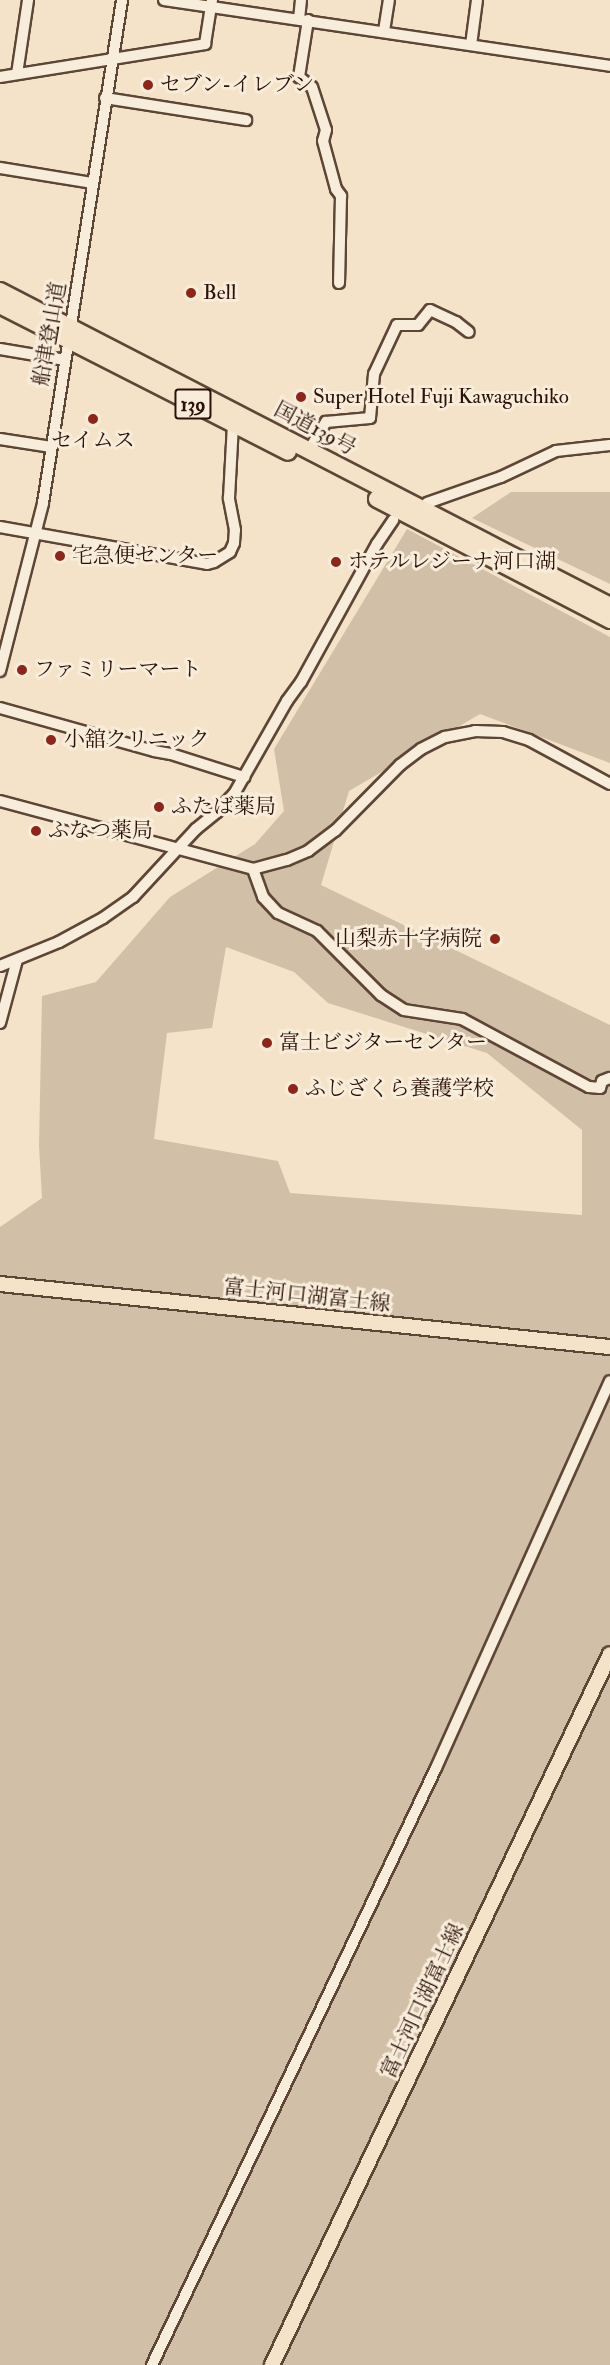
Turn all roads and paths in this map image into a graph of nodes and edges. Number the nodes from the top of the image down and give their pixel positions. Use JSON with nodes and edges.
{"nodes":[{"id":1,"x":28,"y":0,"type":"edge"},
{"id":2,"x":122,"y":0,"type":"edge"},
{"id":3,"x":164,"y":0,"type":"edge"},
{"id":4,"x":301,"y":0,"type":"edge"},
{"id":5,"x":389,"y":0,"type":"edge"},
{"id":6,"x":477,"y":0,"type":"edge"},
{"id":7,"x":212,"y":4,"type":"edge"},
{"id":8,"x":303,"y":20,"type":"junction"},
{"id":9,"x":384,"y":31,"type":"junction"},
{"id":10,"x":471,"y":45,"type":"junction"},
{"id":11,"x":111,"y":59,"type":"junction"},
{"id":12,"x":610,"y":66,"type":"edge"},
{"id":13,"x":16,"y":74,"type":"junction"},
{"id":14,"x":0,"y":77,"type":"edge"},
{"id":15,"x":105,"y":98,"type":"junction"},
{"id":16,"x":246,"y":120,"type":"dead end"},
{"id":17,"x":0,"y":168,"type":"edge"},
{"id":18,"x":93,"y":183,"type":"junction"},
{"id":19,"x":339,"y":283,"type":"dead end"},
{"id":20,"x":0,"y":291,"type":"edge"},
{"id":21,"x":0,"y":305,"type":"edge"},
{"id":22,"x":468,"y":332,"type":"dead end"},
{"id":23,"x":71,"y":335,"type":"junction"},
{"id":24,"x":0,"y":349,"type":"edge"},
{"id":25,"x":65,"y":360,"type":"junction"},
{"id":26,"x":233,"y":424,"type":"junction"},
{"id":27,"x":0,"y":439,"type":"edge"},
{"id":28,"x":610,"y":446,"type":"edge"},
{"id":29,"x":51,"y":447,"type":"junction"},
{"id":30,"x":309,"y":450,"type":"junction"},
{"id":31,"x":427,"y":503,"type":"dead end"},
{"id":32,"x":393,"y":520,"type":"dead end"},
{"id":33,"x":0,"y":527,"type":"edge"},
{"id":34,"x":37,"y":535,"type":"junction"},
{"id":35,"x":517,"y":564,"type":"junction"},
{"id":36,"x":610,"y":595,"type":"edge"},
{"id":37,"x":610,"y":606,"type":"edge"},
{"id":38,"x":610,"y":620,"type":"edge"},
{"id":39,"x":610,"y":632,"type":"edge"},
{"id":40,"x":0,"y":671,"type":"edge"},
{"id":41,"x":0,"y":708,"type":"edge"},
{"id":42,"x":244,"y":777,"type":"junction"},
{"id":43,"x":610,"y":784,"type":"edge"},
{"id":44,"x":0,"y":801,"type":"edge"},
{"id":45,"x":178,"y":850,"type":"junction"},
{"id":46,"x":254,"y":869,"type":"junction"},
{"id":47,"x":17,"y":960,"type":"junction"},
{"id":48,"x":0,"y":966,"type":"edge"},
{"id":49,"x":0,"y":1023,"type":"edge"},
{"id":50,"x":610,"y":1078,"type":"edge"},
{"id":51,"x":0,"y":1284,"type":"edge"},
{"id":52,"x":610,"y":1347,"type":"edge"},
{"id":53,"x":610,"y":1381,"type":"edge"},
{"id":54,"x":610,"y":1654,"type":"edge"},
{"id":55,"x":152,"y":2365,"type":"edge"},
{"id":56,"x":272,"y":2365,"type":"edge"}],
"edges":[{"from":1,"to":13,"type":"street"},
{"from":2,"to":11,"type":"street","name":"船津登山道"},
{"from":3,"to":7,"type":"street"},
{"from":4,"to":8,"type":"street"},
{"from":5,"to":9,"type":"street"},
{"from":6,"to":10,"type":"street"},
{"from":7,"to":8,"type":"street"},
{"from":7,"to":11,"type":"street"},
{"from":8,"to":9,"type":"street"},
{"from":8,"to":19,"type":"street"},
{"from":9,"to":10,"type":"street"},
{"from":10,"to":12,"type":"street"},
{"from":11,"to":13,"type":"street"},
{"from":11,"to":15,"type":"street","name":"船津登山道"},
{"from":13,"to":14,"type":"street"},
{"from":15,"to":16,"type":"street"},
{"from":15,"to":18,"type":"street","name":"船津登山道"},
{"from":17,"to":18,"type":"street"},
{"from":18,"to":23,"type":"street","name":"船津登山道"},
{"from":20,"to":23,"type":"highway","name":"国道139号","number":"139"},
{"from":21,"to":23,"type":"highway","name":"国道139号","number":"139"},
{"from":22,"to":30,"type":"street"},
{"from":23,"to":25,"type":"street","name":"船津登山道"},
{"from":23,"to":26,"type":"highway","name":"国道139号","number":"139"},
{"from":23,"to":30,"type":"highway","name":"国道139号","number":"139"},
{"from":24,"to":25,"type":"street"},
{"from":25,"to":29,"type":"street","name":"船津登山道"},
{"from":26,"to":34,"type":"street"},
{"from":26,"to":35,"type":"highway","name":"国道139号","number":"139"},
{"from":27,"to":29,"type":"street"},
{"from":28,"to":31,"type":"street"},
{"from":29,"to":34,"type":"street","name":"船津登山道"},
{"from":30,"to":35,"type":"highway","name":"国道139号","number":"139"},
{"from":32,"to":42,"type":"street"},
{"from":33,"to":34,"type":"street"},
{"from":34,"to":40,"type":"street","name":"船津登山道"},
{"from":35,"to":36,"type":"highway"},
{"from":35,"to":37,"type":"highway","name":"国道139号","number":"139"},
{"from":35,"to":38,"type":"highway","name":"国道139号","number":"139"},
{"from":35,"to":39,"type":"highway"},
{"from":41,"to":42,"type":"street"},
{"from":42,"to":45,"type":"street"},
{"from":43,"to":46,"type":"street"},
{"from":44,"to":45,"type":"street"},
{"from":45,"to":46,"type":"street"},
{"from":45,"to":47,"type":"street"},
{"from":46,"to":50,"type":"street"},
{"from":47,"to":48,"type":"street"},
{"from":47,"to":49,"type":"street"},
{"from":51,"to":52,"type":"main road","name":"富士河口湖富士線"},
{"from":53,"to":55,"type":"street"},
{"from":54,"to":56,"type":"main road","name":"富士河口湖富士線"}]}
